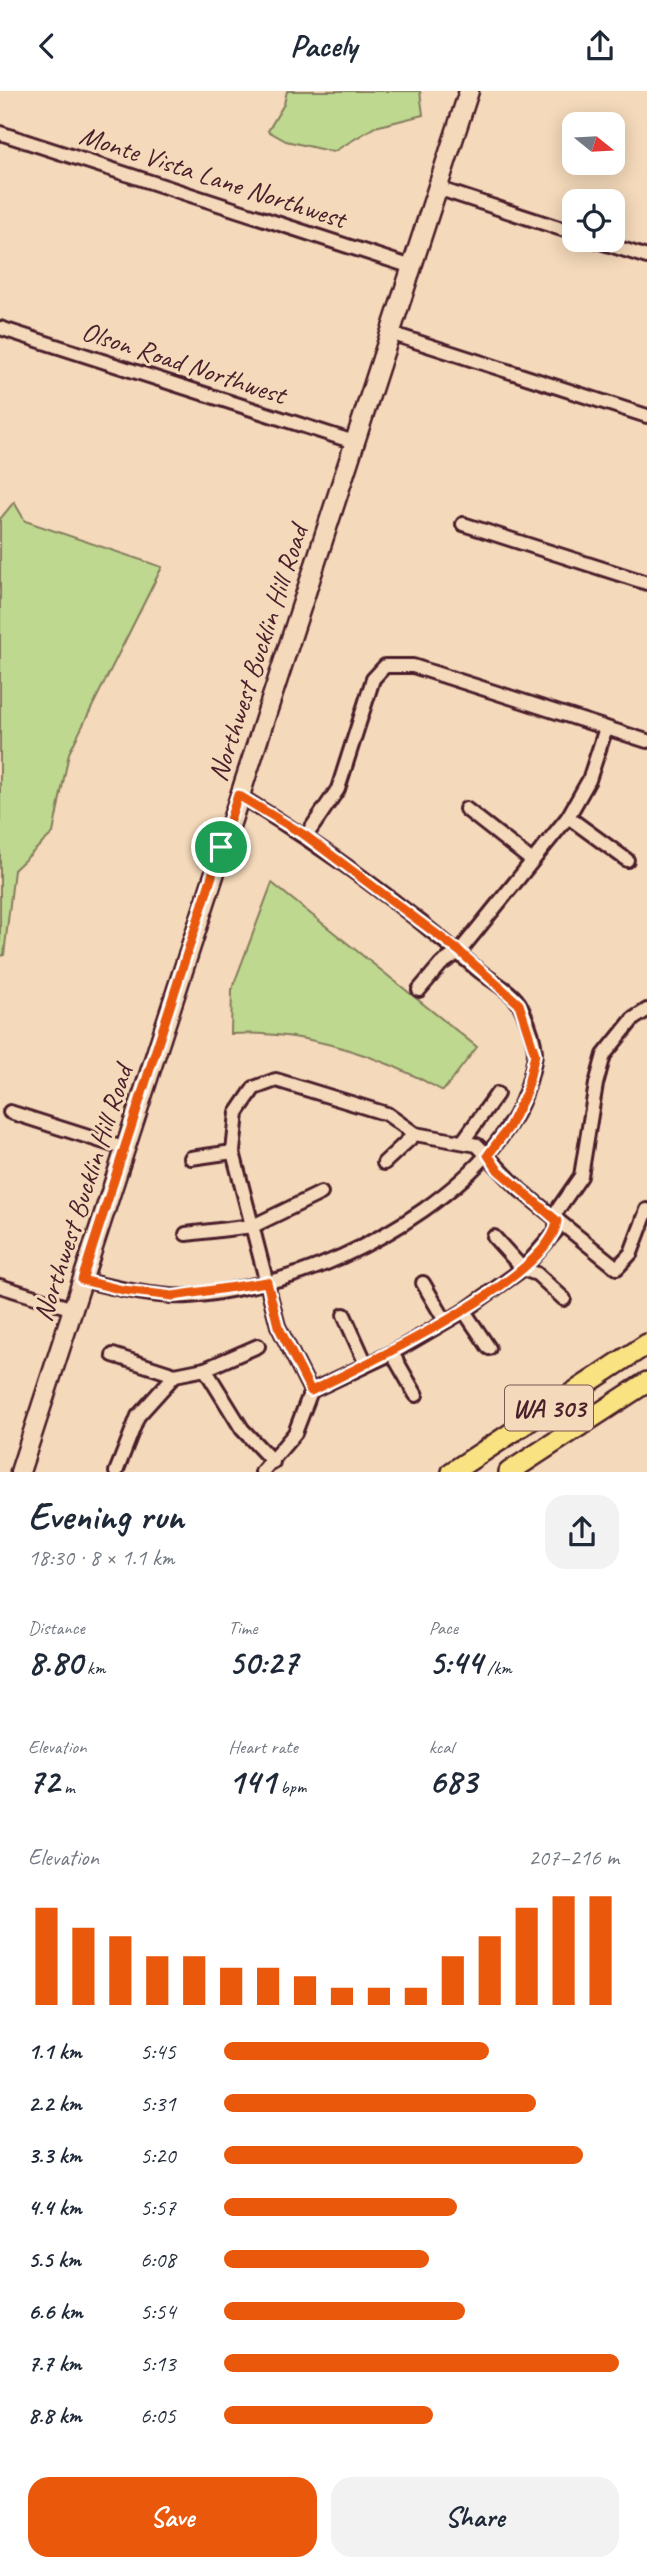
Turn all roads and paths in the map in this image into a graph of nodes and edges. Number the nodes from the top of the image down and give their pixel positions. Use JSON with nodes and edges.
{"nodes":[{"id":1,"x":469,"y":91,"type":"edge"},
{"id":2,"x":0,"y":133,"type":"edge"},
{"id":3,"x":438,"y":188,"type":"junction"},
{"id":4,"x":562,"y":229,"type":"edge"},
{"id":5,"x":625,"y":250,"type":"edge"},
{"id":6,"x":647,"y":257,"type":"edge"},
{"id":7,"x":412,"y":267,"type":"junction"},
{"id":8,"x":0,"y":328,"type":"edge"},
{"id":9,"x":390,"y":333,"type":"junction"},
{"id":10,"x":647,"y":416,"type":"edge"},
{"id":11,"x":354,"y":442,"type":"junction"},
{"id":12,"x":463,"y":524,"type":"dead end"},
{"id":13,"x":647,"y":583,"type":"edge"},
{"id":14,"x":606,"y":728,"type":"junction"},
{"id":15,"x":647,"y":741,"type":"edge"},
{"id":16,"x":238,"y":795,"type":"junction"},
{"id":17,"x":466,"y":809,"type":"dead end"},
{"id":18,"x":568,"y":817,"type":"junction"},
{"id":19,"x":306,"y":836,"type":"junction"},
{"id":20,"x":531,"y":860,"type":"junction"},
{"id":21,"x":627,"y":860,"type":"dead end"},
{"id":22,"x":459,"y":951,"type":"junction"},
{"id":23,"x":419,"y":990,"type":"dead end"},
{"id":24,"x":647,"y":1010,"type":"edge"},
{"id":25,"x":497,"y":1094,"type":"dead end"},
{"id":26,"x":10,"y":1112,"type":"dead end"},
{"id":27,"x":415,"y":1134,"type":"junction"},
{"id":28,"x":463,"y":1141,"type":"junction"},
{"id":29,"x":124,"y":1149,"type":"junction"},
{"id":30,"x":233,"y":1152,"type":"junction"},
{"id":31,"x":488,"y":1155,"type":"junction"},
{"id":32,"x":191,"y":1158,"type":"dead end"},
{"id":33,"x":384,"y":1163,"type":"dead end"},
{"id":34,"x":321,"y":1193,"type":"dead end"},
{"id":35,"x":647,"y":1210,"type":"edge"},
{"id":36,"x":557,"y":1221,"type":"junction"},
{"id":37,"x":253,"y":1226,"type":"junction"},
{"id":38,"x":186,"y":1234,"type":"dead end"},
{"id":39,"x":494,"y":1237,"type":"dead end"},
{"id":40,"x":523,"y":1269,"type":"junction"},
{"id":41,"x":82,"y":1280,"type":"junction"},
{"id":42,"x":267,"y":1282,"type":"junction"},
{"id":43,"x":423,"y":1283,"type":"dead end"},
{"id":44,"x":0,"y":1286,"type":"edge"},
{"id":45,"x":564,"y":1299,"type":"dead end"},
{"id":46,"x":73,"y":1309,"type":"junction"},
{"id":47,"x":464,"y":1311,"type":"junction"},
{"id":48,"x":344,"y":1315,"type":"dead end"},
{"id":49,"x":444,"y":1319,"type":"junction"},
{"id":50,"x":647,"y":1344,"type":"edge"},
{"id":51,"x":258,"y":1346,"type":"dead end"},
{"id":52,"x":489,"y":1348,"type":"dead end"},
{"id":53,"x":392,"y":1353,"type":"junction"},
{"id":54,"x":113,"y":1355,"type":"dead end"},
{"id":55,"x":366,"y":1364,"type":"junction"},
{"id":56,"x":205,"y":1370,"type":"junction"},
{"id":57,"x":175,"y":1375,"type":"junction"},
{"id":58,"x":647,"y":1382,"type":"edge"},
{"id":59,"x":311,"y":1391,"type":"junction"},
{"id":60,"x":416,"y":1395,"type":"dead end"},
{"id":61,"x":273,"y":1462,"type":"junction"},
{"id":62,"x":20,"y":1472,"type":"edge"},
{"id":63,"x":116,"y":1472,"type":"edge"},
{"id":64,"x":262,"y":1472,"type":"edge"},
{"id":65,"x":452,"y":1472,"type":"edge"},
{"id":66,"x":509,"y":1472,"type":"edge"}],
"edges":[{"from":1,"to":3,"type":"main road","name":"Northwest Bucklin Hill Road"},
{"from":2,"to":7,"type":"street","name":"Monte Vista Lane Northwest"},
{"from":3,"to":4,"type":"street"},
{"from":3,"to":7,"type":"main road","name":"Northwest Bucklin Hill Road"},
{"from":5,"to":6,"type":"street"},
{"from":7,"to":9,"type":"main road","name":"Northwest Bucklin Hill Road"},
{"from":8,"to":11,"type":"street","name":"Olson Road Northwest"},
{"from":9,"to":10,"type":"street"},
{"from":9,"to":11,"type":"main road","name":"Northwest Bucklin Hill Road"},
{"from":11,"to":16,"type":"main road","name":"Northwest Bucklin Hill Road"},
{"from":12,"to":13,"type":"street"},
{"from":14,"to":15,"type":"street"},
{"from":14,"to":18,"type":"street"},
{"from":14,"to":19,"type":"street"},
{"from":16,"to":19,"type":"street"},
{"from":16,"to":29,"type":"main road","name":"Northwest Bucklin Hill Road"},
{"from":17,"to":20,"type":"street"},
{"from":18,"to":20,"type":"street"},
{"from":18,"to":21,"type":"street"},
{"from":19,"to":22,"type":"street"},
{"from":20,"to":22,"type":"street"},
{"from":22,"to":23,"type":"street"},
{"from":22,"to":31,"type":"street"},
{"from":24,"to":36,"type":"street"},
{"from":25,"to":28,"type":"street"},
{"from":26,"to":29,"type":"street"},
{"from":27,"to":28,"type":"street"},
{"from":27,"to":30,"type":"street"},
{"from":27,"to":33,"type":"street"},
{"from":28,"to":31,"type":"street"},
{"from":29,"to":41,"type":"main road","name":"Northwest Bucklin Hill Road"},
{"from":30,"to":32,"type":"street"},
{"from":30,"to":37,"type":"street"},
{"from":31,"to":36,"type":"street"},
{"from":31,"to":42,"type":"street"},
{"from":34,"to":37,"type":"street"},
{"from":35,"to":36,"type":"street"},
{"from":36,"to":40,"type":"street"},
{"from":37,"to":38,"type":"street"},
{"from":37,"to":42,"type":"street"},
{"from":39,"to":40,"type":"street"},
{"from":40,"to":45,"type":"street"},
{"from":40,"to":47,"type":"street"},
{"from":41,"to":42,"type":"street"},
{"from":41,"to":46,"type":"main road","name":"Northwest Bucklin Hill Road"},
{"from":42,"to":59,"type":"street"},
{"from":43,"to":49,"type":"street"},
{"from":44,"to":46,"type":"street"},
{"from":46,"to":62,"type":"main road","name":"Northwest Bucklin Hill Road"},
{"from":47,"to":49,"type":"street"},
{"from":47,"to":52,"type":"street"},
{"from":48,"to":55,"type":"street"},
{"from":49,"to":53,"type":"street"},
{"from":50,"to":65,"type":"highway","number":"WA 303"},
{"from":51,"to":56,"type":"street"},
{"from":53,"to":55,"type":"street"},
{"from":53,"to":60,"type":"street"},
{"from":54,"to":57,"type":"street"},
{"from":55,"to":59,"type":"street"},
{"from":56,"to":57,"type":"street"},
{"from":56,"to":61,"type":"street"},
{"from":57,"to":63,"type":"street"},
{"from":58,"to":66,"type":"highway","number":"WA 303"},
{"from":59,"to":61,"type":"street"},
{"from":61,"to":64,"type":"street"}]}
